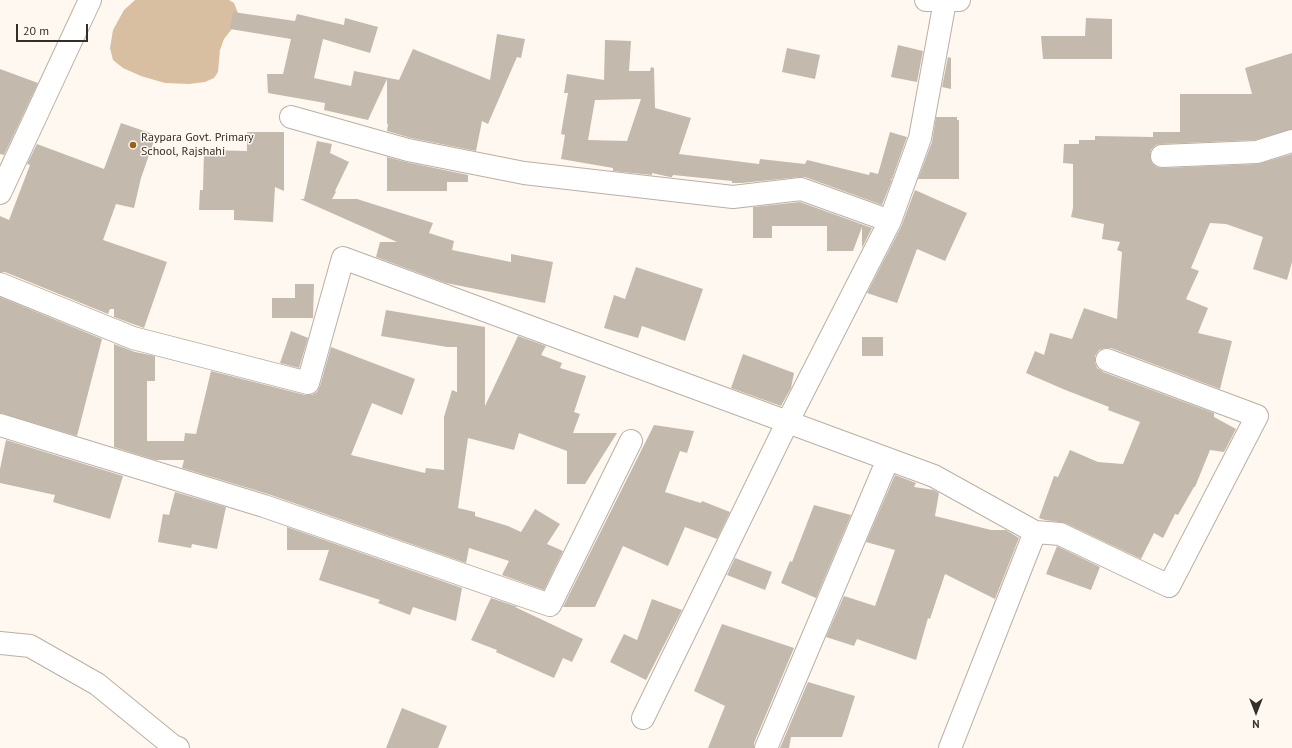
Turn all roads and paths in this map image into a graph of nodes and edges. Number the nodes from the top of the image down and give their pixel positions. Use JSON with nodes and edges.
{"nodes":[{"id":1,"x":90,"y":0,"type":"edge"},
{"id":2,"x":943,"y":0,"type":"edge"},
{"id":3,"x":291,"y":117,"type":"dead end"},
{"id":4,"x":1292,"y":141,"type":"edge"},
{"id":5,"x":1162,"y":156,"type":"dead end"},
{"id":6,"x":0,"y":193,"type":"edge"},
{"id":7,"x":890,"y":221,"type":"junction"},
{"id":8,"x":0,"y":284,"type":"edge"},
{"id":9,"x":1107,"y":360,"type":"dead end"},
{"id":10,"x":788,"y":423,"type":"junction"},
{"id":11,"x":0,"y":425,"type":"edge"},
{"id":12,"x":631,"y":441,"type":"dead end"},
{"id":13,"x":888,"y":460,"type":"junction"},
{"id":14,"x":1034,"y":532,"type":"junction"},
{"id":15,"x":0,"y":643,"type":"edge"},
{"id":16,"x":643,"y":718,"type":"dead end"},
{"id":17,"x":178,"y":748,"type":"edge"},
{"id":18,"x":766,"y":748,"type":"edge"},
{"id":19,"x":950,"y":748,"type":"edge"}],
"edges":[{"from":1,"to":6,"type":"street"},
{"from":2,"to":7,"type":"street"},
{"from":3,"to":7,"type":"street"},
{"from":4,"to":5,"type":"street"},
{"from":7,"to":10,"type":"street"},
{"from":8,"to":10,"type":"street"},
{"from":9,"to":14,"type":"street"},
{"from":10,"to":13,"type":"street"},
{"from":10,"to":16,"type":"street"},
{"from":11,"to":12,"type":"street"},
{"from":13,"to":14,"type":"street"},
{"from":13,"to":18,"type":"street"},
{"from":14,"to":19,"type":"street"},
{"from":15,"to":17,"type":"street"}]}
